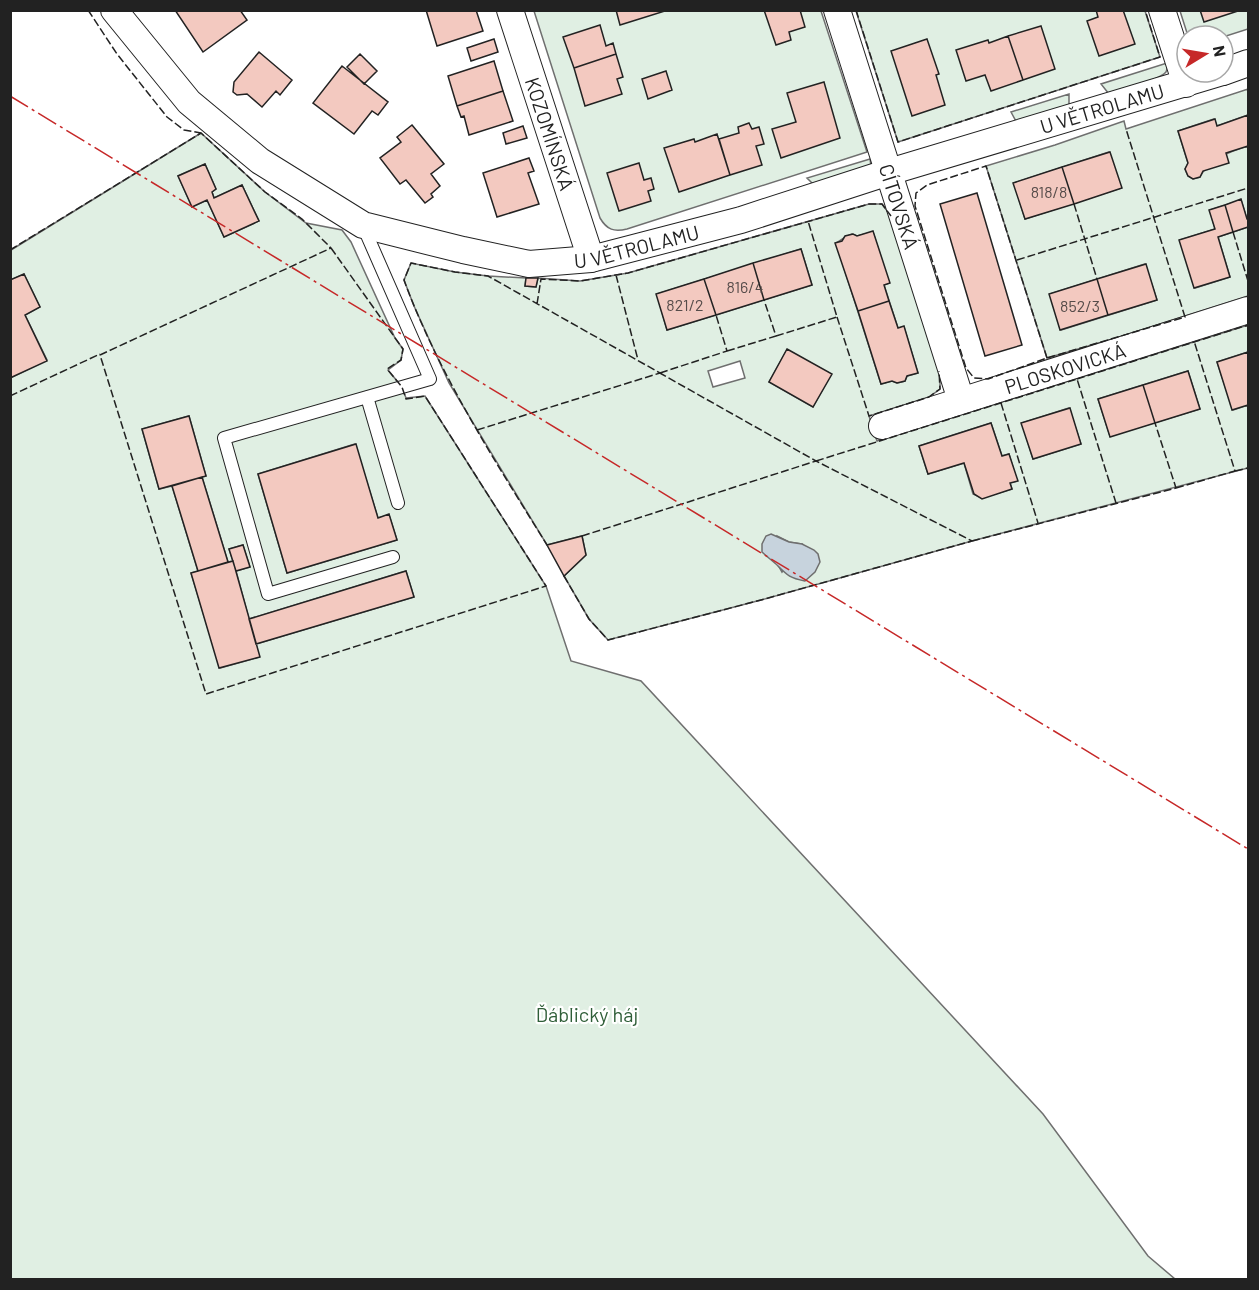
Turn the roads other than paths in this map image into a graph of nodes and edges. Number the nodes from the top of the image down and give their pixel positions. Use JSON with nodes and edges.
{"nodes":[{"id":1,"x":114,"y":10,"type":"edge"},
{"id":2,"x":510,"y":10,"type":"edge"},
{"id":3,"x":837,"y":10,"type":"edge"},
{"id":4,"x":1162,"y":10,"type":"edge"},
{"id":5,"x":1175,"y":50,"type":"edge"},
{"id":6,"x":1186,"y":84,"type":"edge"},
{"id":7,"x":889,"y":172,"type":"junction"},
{"id":8,"x":363,"y":225,"type":"junction"},
{"id":9,"x":591,"y":258,"type":"junction"},
{"id":10,"x":1248,"y":310,"type":"edge"},
{"id":11,"x":367,"y":397,"type":"junction"},
{"id":12,"x":961,"y":400,"type":"junction"},
{"id":13,"x":882,"y":426,"type":"dead end"},
{"id":14,"x":398,"y":503,"type":"dead end"},
{"id":15,"x":393,"y":557,"type":"dead end"}],
"edges":[{"from":1,"to":8,"type":"street","name":"U VĚTROLAMU"},
{"from":2,"to":9,"type":"street","name":"KOZOMÍNSKÁ"},
{"from":3,"to":7,"type":"street","name":"CÍTOVSKÁ"},
{"from":4,"to":5,"type":"street"},
{"from":6,"to":7,"type":"street","name":"U VĚTROLAMU"},
{"from":7,"to":9,"type":"street","name":"U VĚTROLAMU"},
{"from":7,"to":12,"type":"street","name":"CÍTOVSKÁ"},
{"from":8,"to":9,"type":"street","name":"U VĚTROLAMU"},
{"from":8,"to":11,"type":"lane"},
{"from":10,"to":12,"type":"street","name":"PLOSKOVICKÁ"},
{"from":11,"to":14,"type":"lane"},
{"from":11,"to":15,"type":"lane"},
{"from":12,"to":13,"type":"street","name":"PLOSKOVICKÁ"}]}
